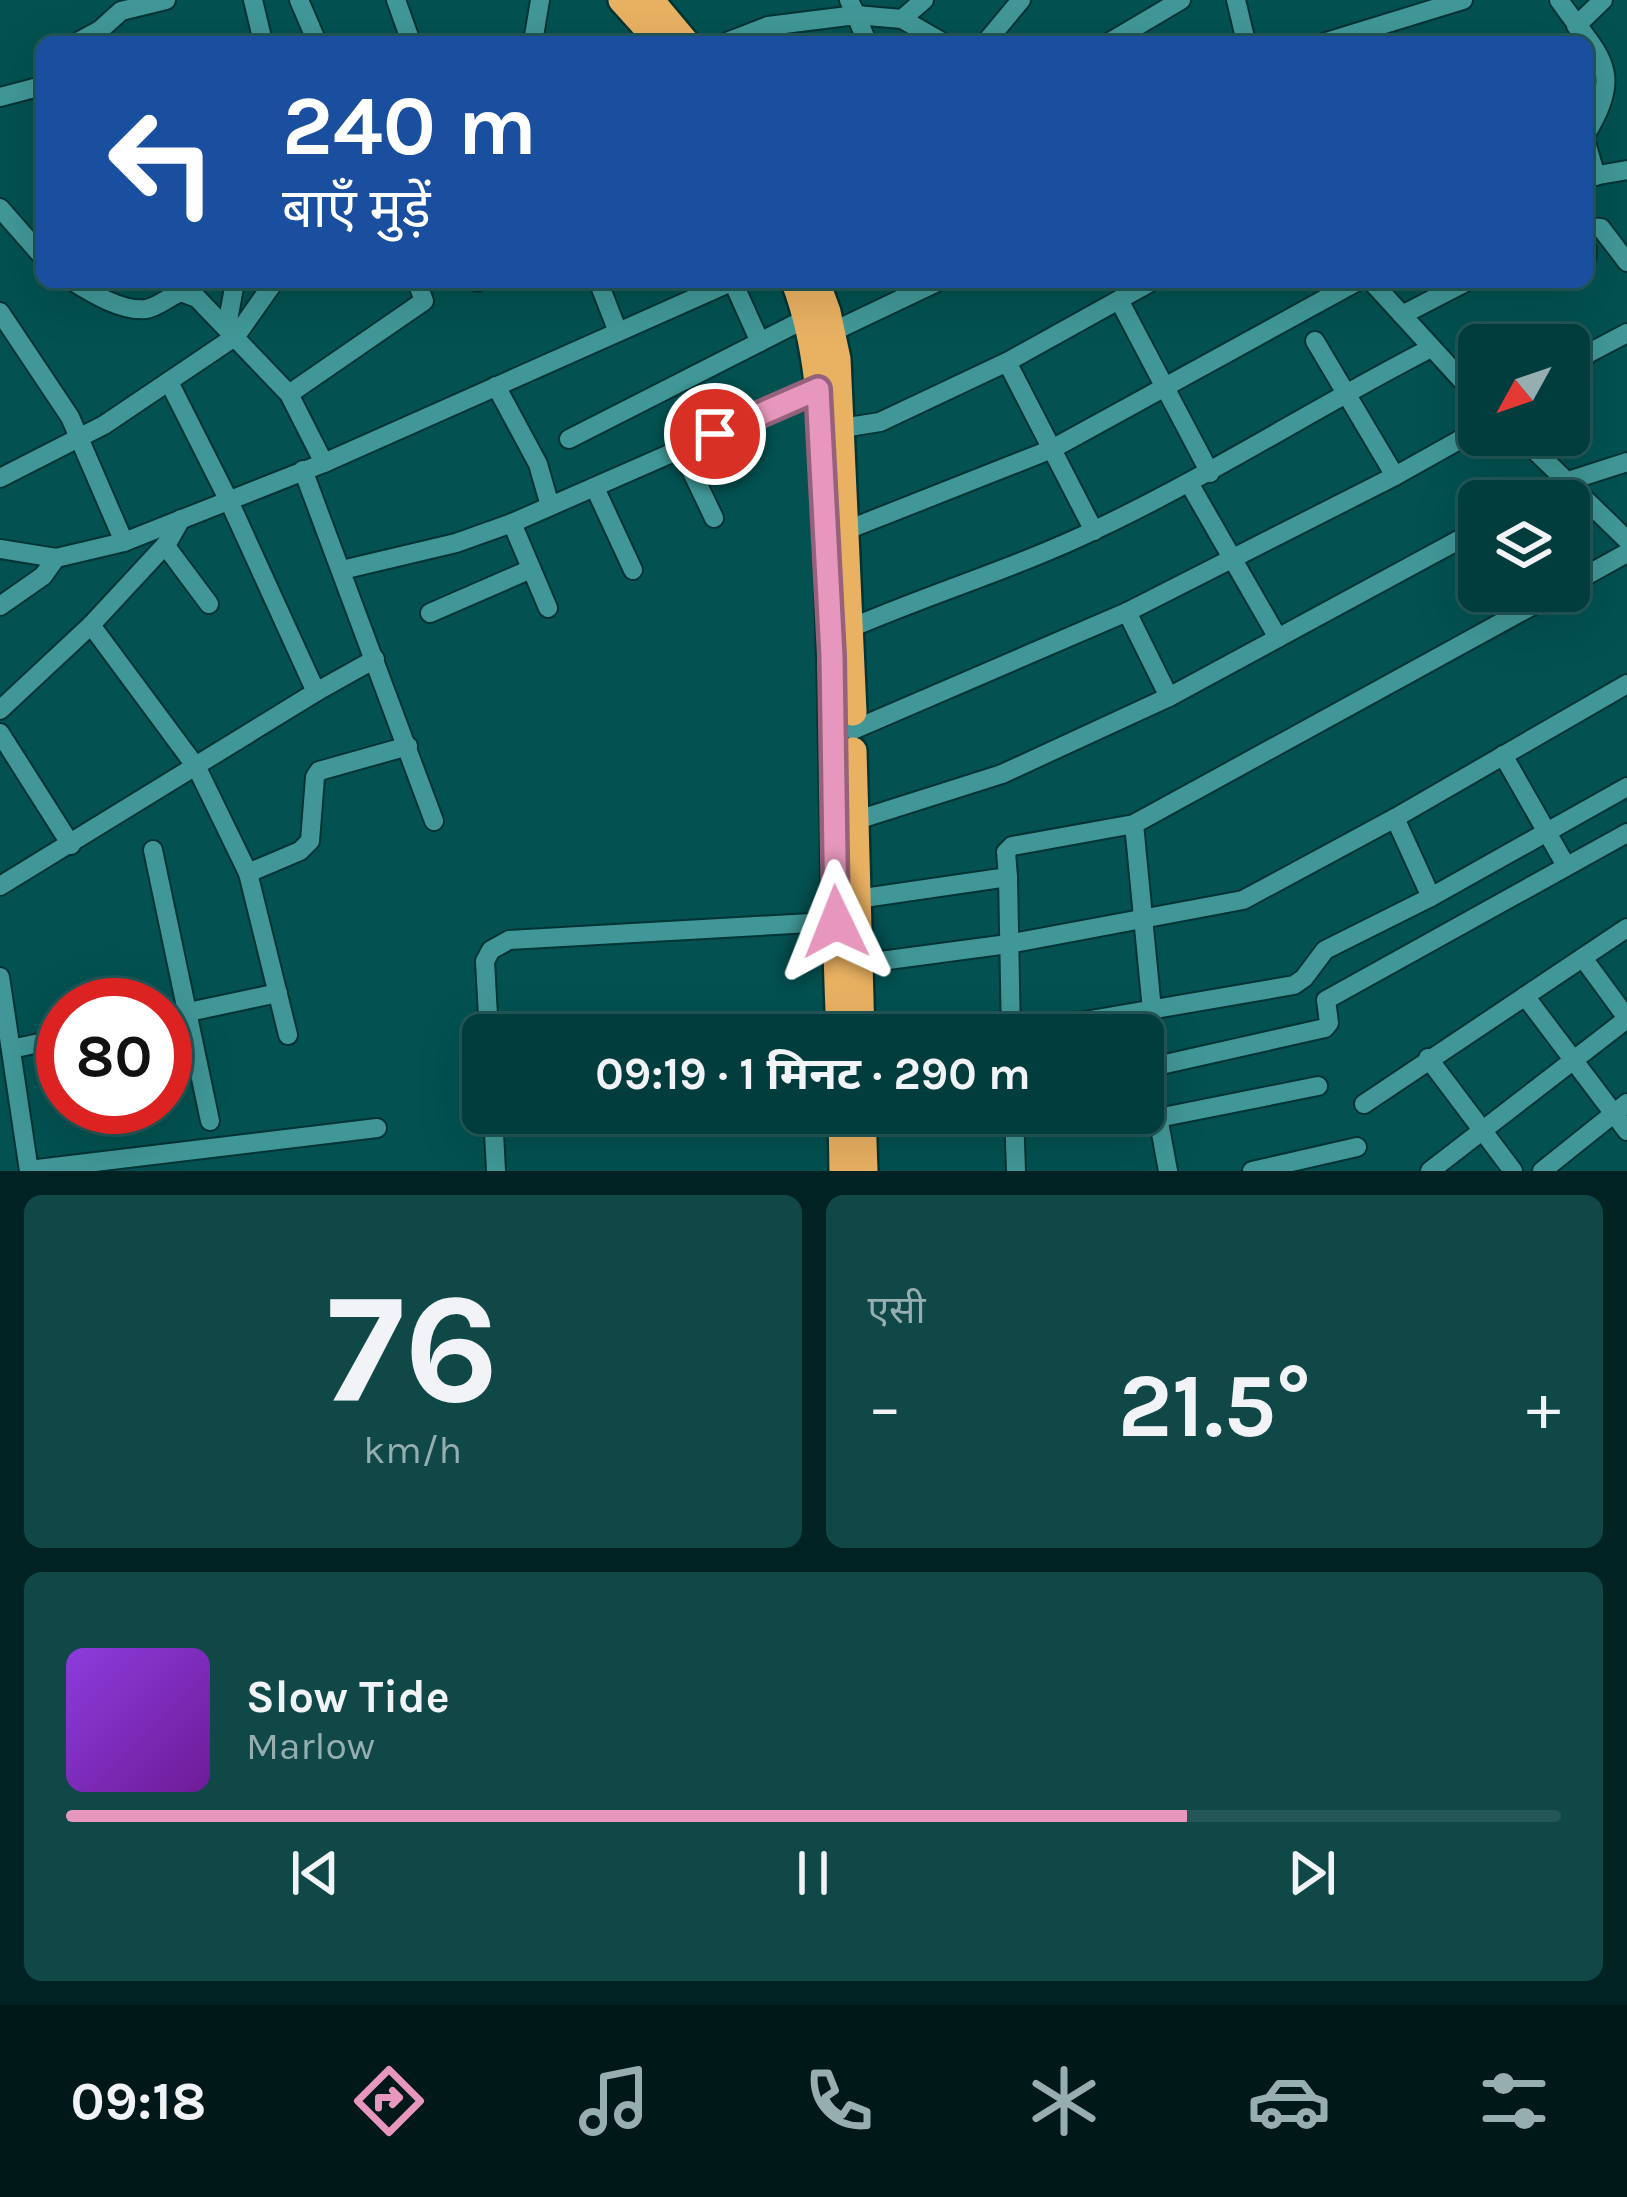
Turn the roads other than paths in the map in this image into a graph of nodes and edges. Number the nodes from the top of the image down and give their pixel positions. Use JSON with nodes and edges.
{"nodes":[{"id":1,"x":166,"y":0,"type":"edge"},
{"id":2,"x":253,"y":0,"type":"edge"},
{"id":3,"x":299,"y":0,"type":"edge"},
{"id":4,"x":396,"y":0,"type":"edge"},
{"id":5,"x":540,"y":0,"type":"edge"},
{"id":6,"x":622,"y":0,"type":"edge"},
{"id":7,"x":650,"y":0,"type":"edge"},
{"id":8,"x":677,"y":0,"type":"edge"},
{"id":9,"x":924,"y":0,"type":"edge"},
{"id":10,"x":1021,"y":0,"type":"edge"},
{"id":11,"x":1181,"y":0,"type":"edge"},
{"id":12,"x":1236,"y":0,"type":"edge"},
{"id":13,"x":1385,"y":0,"type":"edge"},
{"id":14,"x":1463,"y":0,"type":"edge"},
{"id":15,"x":1559,"y":0,"type":"edge"},
{"id":16,"x":1603,"y":0,"type":"edge"},
{"id":17,"x":853,"y":8,"type":"edge"},
{"id":18,"x":902,"y":19,"type":"junction"},
{"id":19,"x":1388,"y":23,"type":"junction"},
{"id":20,"x":1576,"y":26,"type":"junction"},
{"id":21,"x":87,"y":36,"type":"edge"},
{"id":22,"x":262,"y":36,"type":"edge"},
{"id":23,"x":314,"y":36,"type":"edge"},
{"id":24,"x":409,"y":36,"type":"edge"},
{"id":25,"x":534,"y":36,"type":"edge"},
{"id":26,"x":671,"y":36,"type":"edge"},
{"id":27,"x":673,"y":36,"type":"edge"},
{"id":28,"x":674,"y":36,"type":"edge"},
{"id":29,"x":742,"y":36,"type":"edge"},
{"id":30,"x":865,"y":36,"type":"edge"},
{"id":31,"x":932,"y":36,"type":"edge"},
{"id":32,"x":991,"y":36,"type":"edge"},
{"id":33,"x":1119,"y":36,"type":"edge"},
{"id":34,"x":1245,"y":36,"type":"edge"},
{"id":35,"x":1346,"y":36,"type":"edge"},
{"id":36,"x":1584,"y":36,"type":"edge"},
{"id":37,"x":1593,"y":47,"type":"edge"},
{"id":38,"x":1627,"y":51,"type":"edge"},
{"id":39,"x":1605,"y":59,"type":"junction"},
{"id":40,"x":36,"y":89,"type":"edge"},
{"id":41,"x":0,"y":97,"type":"edge"},
{"id":42,"x":1593,"y":123,"type":"edge"},
{"id":43,"x":1627,"y":170,"type":"edge"},
{"id":44,"x":1593,"y":177,"type":"edge"},
{"id":45,"x":0,"y":208,"type":"edge"},
{"id":46,"x":1593,"y":227,"type":"edge"},
{"id":47,"x":36,"y":249,"type":"edge"},
{"id":48,"x":1627,"y":262,"type":"edge"},
{"id":49,"x":86,"y":288,"type":"edge"},
{"id":50,"x":236,"y":288,"type":"edge"},
{"id":51,"x":269,"y":288,"type":"edge"},
{"id":52,"x":419,"y":288,"type":"edge"},
{"id":53,"x":600,"y":288,"type":"edge"},
{"id":54,"x":695,"y":288,"type":"edge"},
{"id":55,"x":735,"y":288,"type":"edge"},
{"id":56,"x":799,"y":288,"type":"edge"},
{"id":57,"x":817,"y":288,"type":"edge"},
{"id":58,"x":920,"y":288,"type":"edge"},
{"id":59,"x":1140,"y":288,"type":"edge"},
{"id":60,"x":1345,"y":288,"type":"edge"},
{"id":61,"x":1377,"y":288,"type":"edge"},
{"id":62,"x":1454,"y":288,"type":"edge"},
{"id":63,"x":1119,"y":300,"type":"junction"},
{"id":64,"x":0,"y":312,"type":"edge"},
{"id":65,"x":1402,"y":315,"type":"junction"},
{"id":66,"x":820,"y":324,"type":"junction"},
{"id":67,"x":232,"y":331,"type":"junction"},
{"id":68,"x":618,"y":332,"type":"junction"},
{"id":69,"x":1627,"y":333,"type":"edge"},
{"id":70,"x":1316,"y":341,"type":"dead end"},
{"id":71,"x":760,"y":342,"type":"junction"},
{"id":72,"x":1431,"y":348,"type":"junction"},
{"id":73,"x":1590,"y":352,"type":"edge"},
{"id":74,"x":1007,"y":362,"type":"junction"},
{"id":75,"x":1458,"y":376,"type":"edge"},
{"id":76,"x":169,"y":382,"type":"junction"},
{"id":77,"x":1165,"y":385,"type":"junction"},
{"id":78,"x":496,"y":386,"type":"junction"},
{"id":79,"x":818,"y":389,"type":"junction"},
{"id":80,"x":1344,"y":392,"type":"junction"},
{"id":81,"x":289,"y":394,"type":"junction"},
{"id":82,"x":842,"y":428,"type":"junction"},
{"id":83,"x":81,"y":438,"type":"junction"},
{"id":84,"x":569,"y":439,"type":"dead end"},
{"id":85,"x":1458,"y":441,"type":"edge"},
{"id":86,"x":681,"y":449,"type":"junction"},
{"id":87,"x":1052,"y":449,"type":"junction"},
{"id":88,"x":1541,"y":456,"type":"edge"},
{"id":89,"x":1627,"y":462,"type":"edge"},
{"id":90,"x":324,"y":463,"type":"junction"},
{"id":91,"x":303,"y":470,"type":"junction"},
{"id":92,"x":1210,"y":473,"type":"junction"},
{"id":93,"x":1395,"y":476,"type":"junction"},
{"id":94,"x":0,"y":478,"type":"edge"},
{"id":95,"x":1567,"y":480,"type":"edge"},
{"id":96,"x":1571,"y":480,"type":"edge"},
{"id":97,"x":1189,"y":483,"type":"junction"},
{"id":98,"x":595,"y":488,"type":"junction"},
{"id":99,"x":230,"y":501,"type":"junction"},
{"id":100,"x":1590,"y":503,"type":"edge"},
{"id":101,"x":550,"y":506,"type":"junction"},
{"id":102,"x":714,"y":518,"type":"dead end"},
{"id":103,"x":181,"y":519,"type":"junction"},
{"id":104,"x":512,"y":523,"type":"junction"},
{"id":105,"x":847,"y":530,"type":"junction"},
{"id":106,"x":1094,"y":531,"type":"junction"},
{"id":107,"x":1458,"y":540,"type":"edge"},
{"id":108,"x":1627,"y":540,"type":"edge"},
{"id":109,"x":124,"y":542,"type":"junction"},
{"id":110,"x":165,"y":545,"type":"junction"},
{"id":111,"x":0,"y":549,"type":"edge"},
{"id":112,"x":1627,"y":554,"type":"edge"},
{"id":113,"x":56,"y":558,"type":"junction"},
{"id":114,"x":1232,"y":559,"type":"junction"},
{"id":115,"x":531,"y":569,"type":"junction"},
{"id":116,"x":342,"y":570,"type":"junction"},
{"id":117,"x":633,"y":570,"type":"dead end"},
{"id":118,"x":1590,"y":574,"type":"edge"},
{"id":119,"x":209,"y":604,"type":"dead end"},
{"id":120,"x":0,"y":606,"type":"edge"},
{"id":121,"x":548,"y":608,"type":"dead end"},
{"id":122,"x":1127,"y":612,"type":"junction"},
{"id":123,"x":1520,"y":612,"type":"edge"},
{"id":124,"x":430,"y":614,"type":"dead end"},
{"id":125,"x":91,"y":625,"type":"junction"},
{"id":126,"x":851,"y":628,"type":"junction"},
{"id":127,"x":1278,"y":638,"type":"junction"},
{"id":128,"x":375,"y":658,"type":"junction"},
{"id":129,"x":1624,"y":691,"type":"edge"},
{"id":130,"x":316,"y":692,"type":"junction"},
{"id":131,"x":1169,"y":697,"type":"junction"},
{"id":132,"x":0,"y":710,"type":"edge"},
{"id":133,"x":853,"y":730,"type":"junction"},
{"id":134,"x":0,"y":733,"type":"edge"},
{"id":135,"x":408,"y":746,"type":"junction"},
{"id":136,"x":1503,"y":755,"type":"junction"},
{"id":137,"x":197,"y":768,"type":"junction"},
{"id":138,"x":1627,"y":787,"type":"edge"},
{"id":139,"x":1395,"y":818,"type":"junction"},
{"id":140,"x":434,"y":821,"type":"dead end"},
{"id":141,"x":854,"y":821,"type":"junction"},
{"id":142,"x":1134,"y":824,"type":"junction"},
{"id":143,"x":1545,"y":833,"type":"junction"},
{"id":144,"x":1627,"y":833,"type":"edge"},
{"id":145,"x":71,"y":845,"type":"junction"},
{"id":146,"x":153,"y":850,"type":"dead end"},
{"id":147,"x":1565,"y":864,"type":"junction"},
{"id":148,"x":248,"y":873,"type":"junction"},
{"id":149,"x":1008,"y":877,"type":"junction"},
{"id":150,"x":0,"y":886,"type":"edge"},
{"id":151,"x":1431,"y":896,"type":"junction"},
{"id":152,"x":845,"y":911,"type":"junction"},
{"id":153,"x":1146,"y":918,"type":"junction"},
{"id":154,"x":1627,"y":928,"type":"edge"},
{"id":155,"x":1008,"y":944,"type":"junction"},
{"id":156,"x":1583,"y":958,"type":"junction"},
{"id":157,"x":858,"y":964,"type":"junction"},
{"id":158,"x":0,"y":977,"type":"edge"},
{"id":159,"x":181,"y":978,"type":"edge"},
{"id":160,"x":278,"y":993,"type":"junction"},
{"id":161,"x":1525,"y":996,"type":"junction"},
{"id":162,"x":1152,"y":1010,"type":"junction"},
{"id":163,"x":192,"y":1011,"type":"edge"},
{"id":164,"x":488,"y":1014,"type":"edge"},
{"id":165,"x":841,"y":1014,"type":"edge"},
{"id":166,"x":860,"y":1014,"type":"edge"},
{"id":167,"x":1009,"y":1014,"type":"edge"},
{"id":168,"x":1129,"y":1014,"type":"edge"},
{"id":169,"x":1152,"y":1014,"type":"edge"},
{"id":170,"x":1627,"y":1019,"type":"edge"},
{"id":171,"x":192,"y":1032,"type":"edge"},
{"id":172,"x":288,"y":1035,"type":"dead end"},
{"id":173,"x":36,"y":1044,"type":"edge"},
{"id":174,"x":11,"y":1049,"type":"junction"},
{"id":175,"x":1428,"y":1058,"type":"junction"},
{"id":176,"x":1574,"y":1061,"type":"junction"},
{"id":177,"x":1164,"y":1065,"type":"edge"},
{"id":178,"x":1318,"y":1086,"type":"dead end"},
{"id":179,"x":1364,"y":1104,"type":"dead end"},
{"id":180,"x":1620,"y":1108,"type":"edge"},
{"id":181,"x":1164,"y":1117,"type":"edge"},
{"id":182,"x":210,"y":1121,"type":"dead end"},
{"id":183,"x":377,"y":1128,"type":"dead end"},
{"id":184,"x":1482,"y":1131,"type":"junction"},
{"id":185,"x":1627,"y":1132,"type":"edge"},
{"id":186,"x":494,"y":1134,"type":"edge"},
{"id":187,"x":855,"y":1134,"type":"edge"},
{"id":188,"x":863,"y":1134,"type":"edge"},
{"id":189,"x":1015,"y":1134,"type":"edge"},
{"id":190,"x":1161,"y":1134,"type":"edge"},
{"id":191,"x":1357,"y":1147,"type":"dead end"},
{"id":192,"x":29,"y":1170,"type":"edge"},
{"id":193,"x":496,"y":1171,"type":"edge"},
{"id":194,"x":843,"y":1171,"type":"edge"},
{"id":195,"x":864,"y":1171,"type":"edge"},
{"id":196,"x":1016,"y":1171,"type":"edge"},
{"id":197,"x":1168,"y":1171,"type":"edge"},
{"id":198,"x":1252,"y":1171,"type":"edge"},
{"id":199,"x":1430,"y":1171,"type":"edge"},
{"id":200,"x":1513,"y":1171,"type":"edge"},
{"id":201,"x":1542,"y":1171,"type":"edge"}],
"edges":[{"from":1,"to":21,"type":"street"},
{"from":2,"to":22,"type":"street"},
{"from":3,"to":23,"type":"street"},
{"from":4,"to":24,"type":"street"},
{"from":5,"to":25,"type":"street"},
{"from":6,"to":26,"type":"highway"},
{"from":7,"to":27,"type":"highway"},
{"from":8,"to":28,"type":"highway"},
{"from":9,"to":18,"type":"street"},
{"from":10,"to":32,"type":"street"},
{"from":11,"to":33,"type":"street"},
{"from":12,"to":34,"type":"street"},
{"from":13,"to":19,"type":"street"},
{"from":14,"to":19,"type":"street"},
{"from":15,"to":20,"type":"street"},
{"from":16,"to":20,"type":"street"},
{"from":17,"to":18,"type":"street"},
{"from":17,"to":29,"type":"street"},
{"from":17,"to":30,"type":"street"},
{"from":18,"to":31,"type":"street"},
{"from":19,"to":35,"type":"street"},
{"from":20,"to":36,"type":"street"},
{"from":37,"to":39,"type":"street"},
{"from":38,"to":39,"type":"street"},
{"from":39,"to":42,"type":"street"},
{"from":40,"to":41,"type":"street"},
{"from":43,"to":44,"type":"street"},
{"from":45,"to":47,"type":"street"},
{"from":46,"to":48,"type":"street"},
{"from":49,"to":67,"type":"street"},
{"from":50,"to":67,"type":"street"},
{"from":51,"to":67,"type":"street"},
{"from":52,"to":81,"type":"street"},
{"from":53,"to":68,"type":"street"},
{"from":54,"to":68,"type":"street"},
{"from":55,"to":71,"type":"street"},
{"from":56,"to":66,"type":"highway"},
{"from":57,"to":66,"type":"highway"},
{"from":58,"to":66,"type":"street"},
{"from":59,"to":63,"type":"street"},
{"from":60,"to":77,"type":"street"},
{"from":61,"to":65,"type":"street"},
{"from":62,"to":65,"type":"street"},
{"from":63,"to":74,"type":"street"},
{"from":63,"to":77,"type":"street"},
{"from":64,"to":83,"type":"street"},
{"from":65,"to":72,"type":"street"},
{"from":66,"to":71,"type":"street"},
{"from":66,"to":79,"type":"highway"},
{"from":66,"to":82,"type":"highway"},
{"from":67,"to":76,"type":"street"},
{"from":67,"to":81,"type":"street"},
{"from":68,"to":78,"type":"street"},
{"from":69,"to":73,"type":"street"},
{"from":70,"to":80,"type":"street"},
{"from":71,"to":84,"type":"street"},
{"from":72,"to":75,"type":"street"},
{"from":72,"to":80,"type":"street"},
{"from":74,"to":82,"type":"street"},
{"from":74,"to":87,"type":"street"},
{"from":76,"to":83,"type":"street"},
{"from":76,"to":99,"type":"street"},
{"from":77,"to":87,"type":"street"},
{"from":77,"to":92,"type":"street"},
{"from":78,"to":90,"type":"street"},
{"from":78,"to":101,"type":"street"},
{"from":79,"to":86,"type":"street"},
{"from":79,"to":152,"type":"highway"},
{"from":80,"to":92,"type":"street"},
{"from":80,"to":93,"type":"street"},
{"from":81,"to":90,"type":"street"},
{"from":82,"to":105,"type":"highway"},
{"from":83,"to":94,"type":"street"},
{"from":83,"to":109,"type":"street"},
{"from":85,"to":93,"type":"street"},
{"from":86,"to":98,"type":"street"},
{"from":86,"to":102,"type":"street"},
{"from":87,"to":105,"type":"street"},
{"from":87,"to":106,"type":"street"},
{"from":88,"to":95,"type":"street"},
{"from":89,"to":96,"type":"street"},
{"from":90,"to":91,"type":"street"},
{"from":91,"to":99,"type":"street"},
{"from":91,"to":116,"type":"street"},
{"from":92,"to":97,"type":"street"},
{"from":93,"to":114,"type":"street"},
{"from":97,"to":106,"type":"street"},
{"from":97,"to":114,"type":"street"},
{"from":98,"to":101,"type":"street"},
{"from":98,"to":117,"type":"street"},
{"from":99,"to":103,"type":"street"},
{"from":99,"to":130,"type":"street"},
{"from":100,"to":108,"type":"street"},
{"from":101,"to":104,"type":"street"},
{"from":103,"to":109,"type":"street"},
{"from":103,"to":110,"type":"street"},
{"from":104,"to":115,"type":"street"},
{"from":104,"to":116,"type":"street"},
{"from":105,"to":126,"type":"highway"},
{"from":106,"to":126,"type":"street"},
{"from":107,"to":127,"type":"street"},
{"from":109,"to":113,"type":"street"},
{"from":110,"to":119,"type":"street"},
{"from":110,"to":125,"type":"street"},
{"from":111,"to":113,"type":"street"},
{"from":112,"to":118,"type":"street"},
{"from":113,"to":120,"type":"street"},
{"from":114,"to":122,"type":"street"},
{"from":114,"to":127,"type":"street"},
{"from":115,"to":121,"type":"street"},
{"from":115,"to":124,"type":"street"},
{"from":116,"to":128,"type":"street"},
{"from":122,"to":131,"type":"street"},
{"from":122,"to":133,"type":"street"},
{"from":123,"to":142,"type":"street"},
{"from":125,"to":132,"type":"street"},
{"from":125,"to":137,"type":"street"},
{"from":126,"to":133,"type":"highway"},
{"from":127,"to":131,"type":"street"},
{"from":128,"to":130,"type":"street"},
{"from":128,"to":135,"type":"street"},
{"from":129,"to":136,"type":"street"},
{"from":130,"to":137,"type":"street"},
{"from":131,"to":141,"type":"street"},
{"from":133,"to":141,"type":"highway"},
{"from":134,"to":145,"type":"street"},
{"from":135,"to":140,"type":"street"},
{"from":135,"to":148,"type":"street"},
{"from":136,"to":139,"type":"street"},
{"from":136,"to":143,"type":"street"},
{"from":137,"to":145,"type":"street"},
{"from":137,"to":148,"type":"street"},
{"from":138,"to":143,"type":"street"},
{"from":139,"to":151,"type":"street"},
{"from":139,"to":153,"type":"street"},
{"from":141,"to":152,"type":"highway"},
{"from":142,"to":149,"type":"street"},
{"from":142,"to":153,"type":"street"},
{"from":143,"to":147,"type":"street"},
{"from":143,"to":151,"type":"street"},
{"from":144,"to":147,"type":"street"},
{"from":145,"to":150,"type":"street"},
{"from":146,"to":159,"type":"street"},
{"from":147,"to":177,"type":"street"},
{"from":148,"to":160,"type":"street"},
{"from":149,"to":152,"type":"street"},
{"from":149,"to":155,"type":"street"},
{"from":151,"to":162,"type":"street"},
{"from":152,"to":157,"type":"highway"},
{"from":152,"to":164,"type":"street"},
{"from":152,"to":165,"type":"highway"},
{"from":153,"to":155,"type":"street"},
{"from":153,"to":162,"type":"street"},
{"from":154,"to":156,"type":"street"},
{"from":155,"to":157,"type":"street"},
{"from":155,"to":167,"type":"street"},
{"from":156,"to":161,"type":"street"},
{"from":156,"to":170,"type":"street"},
{"from":157,"to":166,"type":"highway"},
{"from":158,"to":174,"type":"street"},
{"from":160,"to":163,"type":"street"},
{"from":160,"to":172,"type":"street"},
{"from":161,"to":175,"type":"street"},
{"from":161,"to":176,"type":"street"},
{"from":162,"to":168,"type":"street"},
{"from":162,"to":169,"type":"street"},
{"from":170,"to":176,"type":"street"},
{"from":171,"to":182,"type":"street"},
{"from":173,"to":174,"type":"street"},
{"from":174,"to":192,"type":"street"},
{"from":175,"to":179,"type":"street"},
{"from":175,"to":184,"type":"street"},
{"from":176,"to":180,"type":"street"},
{"from":176,"to":184,"type":"street"},
{"from":178,"to":181,"type":"street"},
{"from":180,"to":185,"type":"street"},
{"from":180,"to":201,"type":"street"},
{"from":183,"to":192,"type":"street"},
{"from":184,"to":199,"type":"street"},
{"from":184,"to":200,"type":"street"},
{"from":186,"to":193,"type":"street"},
{"from":187,"to":194,"type":"highway"},
{"from":188,"to":195,"type":"highway"},
{"from":189,"to":196,"type":"street"},
{"from":190,"to":197,"type":"street"},
{"from":191,"to":198,"type":"street"}]}
